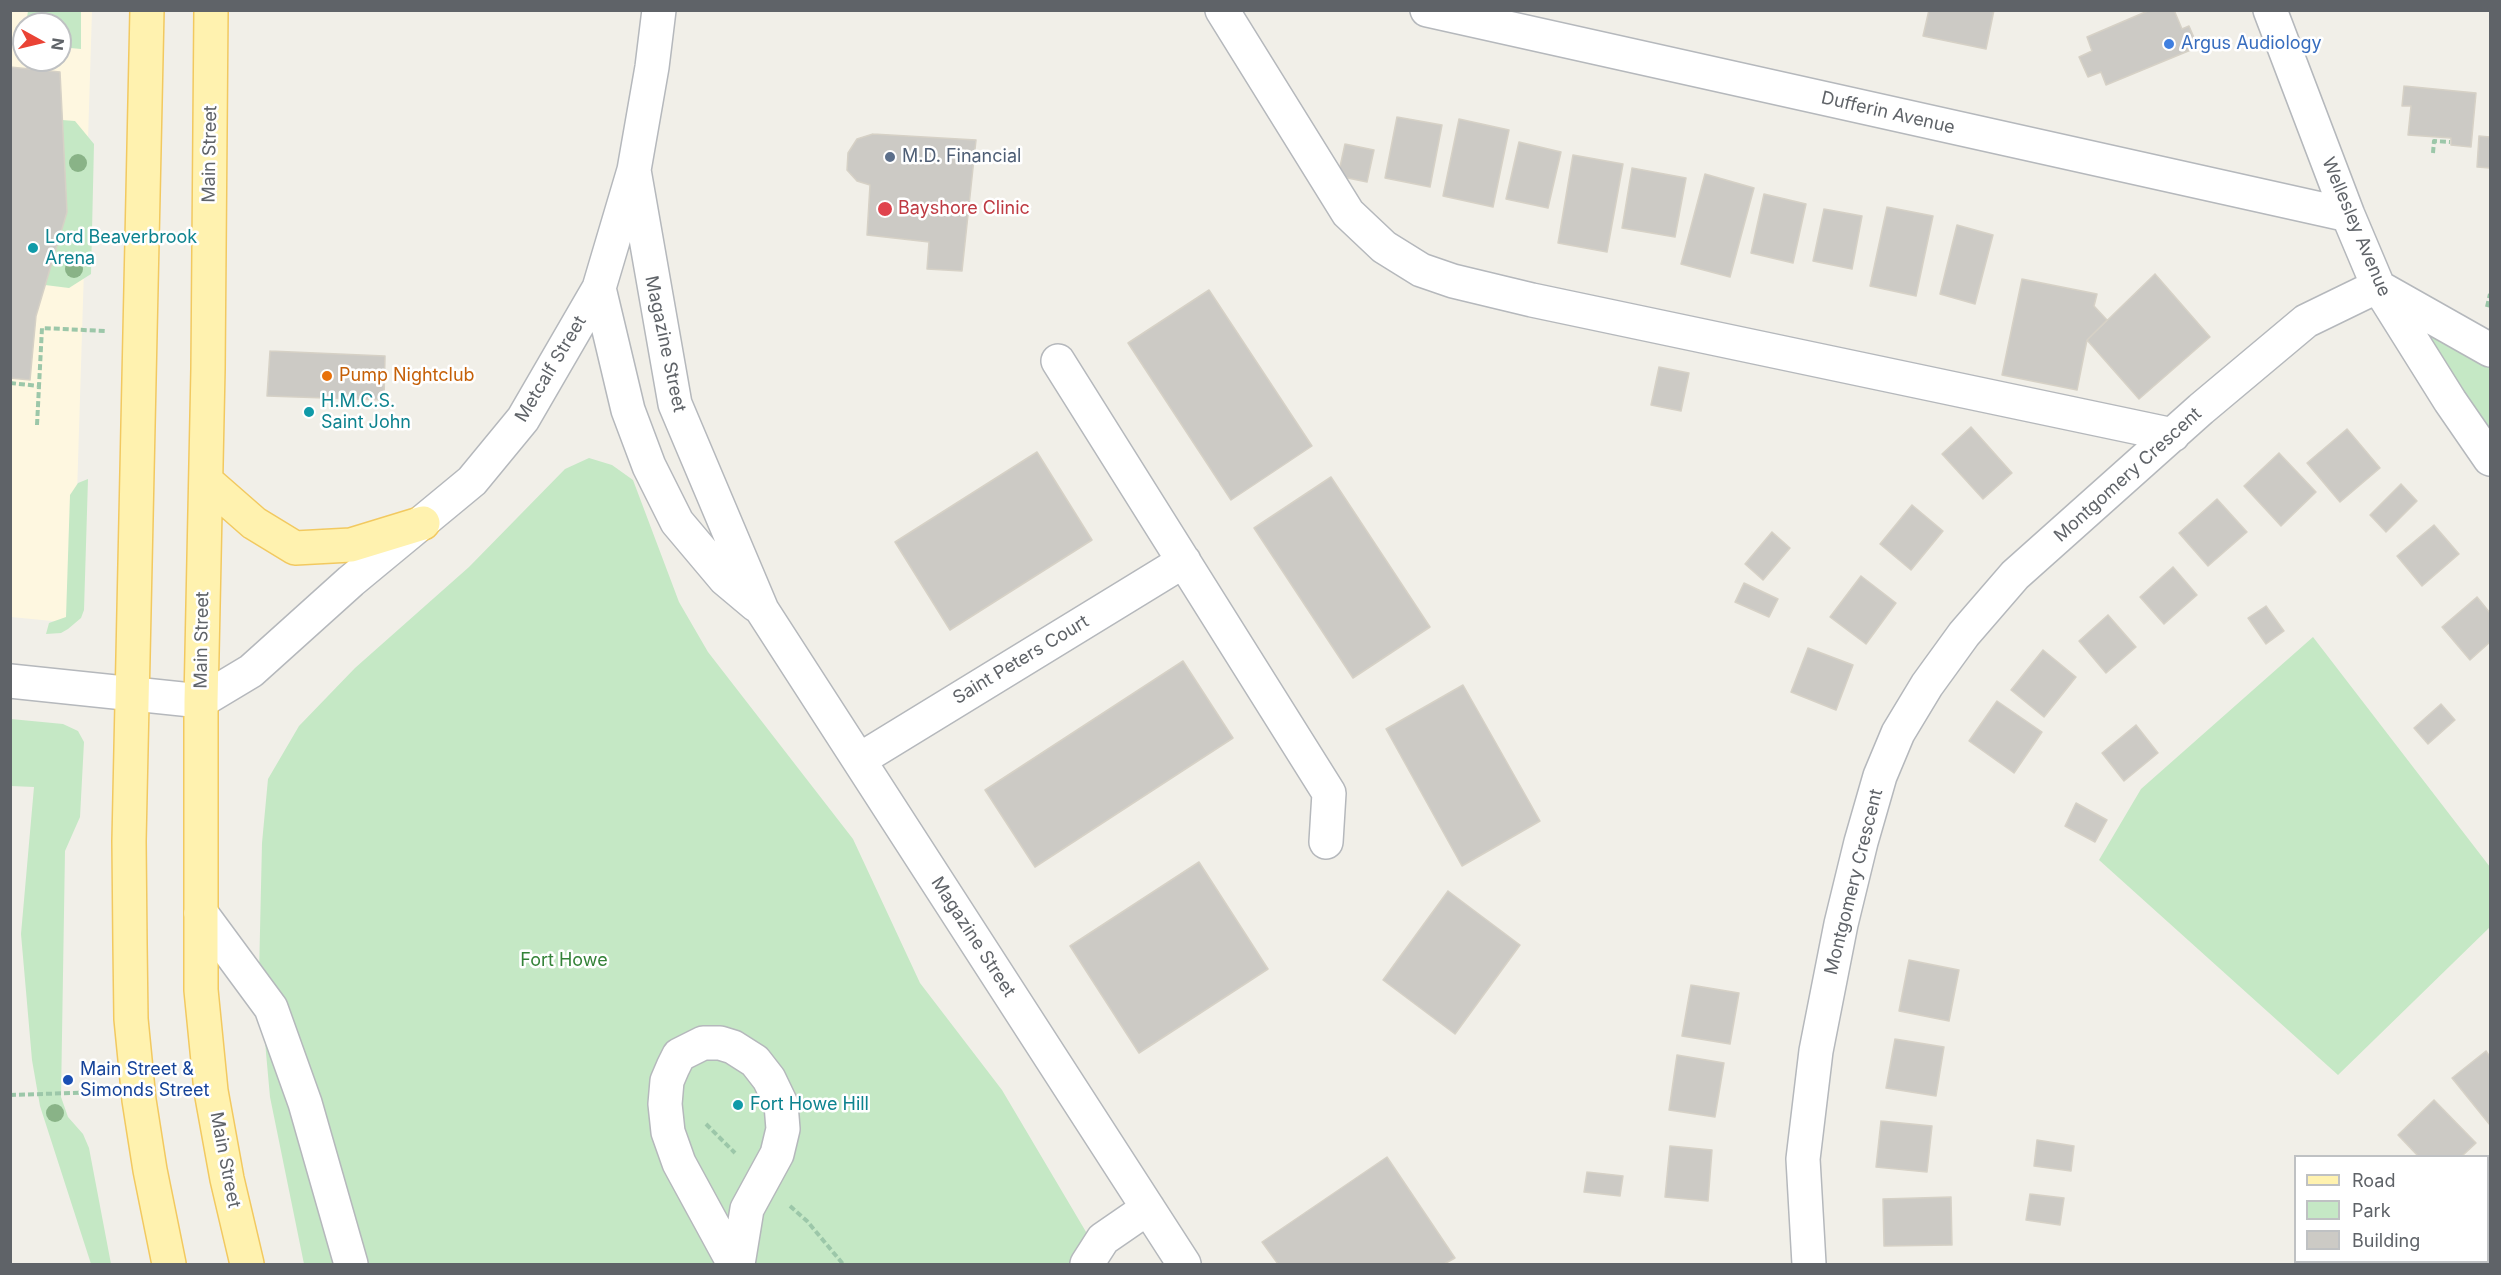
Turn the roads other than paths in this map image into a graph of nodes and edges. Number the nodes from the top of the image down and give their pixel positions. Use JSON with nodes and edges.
{"nodes":[{"id":1,"x":147,"y":10,"type":"edge"},
{"id":2,"x":211,"y":10,"type":"edge"},
{"id":3,"x":659,"y":10,"type":"edge"},
{"id":4,"x":1222,"y":10,"type":"edge"},
{"id":5,"x":1427,"y":10,"type":"edge"},
{"id":6,"x":2270,"y":10,"type":"edge"},
{"id":7,"x":634,"y":170,"type":"junction"},
{"id":8,"x":2348,"y":215,"type":"junction"},
{"id":9,"x":2378,"y":286,"type":"junction"},
{"id":10,"x":599,"y":288,"type":"junction"},
{"id":11,"x":2490,"y":350,"type":"edge"},
{"id":12,"x":1058,"y":361,"type":"dead end"},
{"id":13,"x":2173,"y":435,"type":"junction"},
{"id":14,"x":2490,"y":459,"type":"edge"},
{"id":15,"x":206,"y":481,"type":"junction"},
{"id":16,"x":423,"y":523,"type":"junction"},
{"id":17,"x":1184,"y":561,"type":"junction"},
{"id":18,"x":762,"y":610,"type":"junction"},
{"id":19,"x":10,"y":681,"type":"edge"},
{"id":20,"x":133,"y":694,"type":"junction"},
{"id":21,"x":201,"y":701,"type":"junction"},
{"id":22,"x":859,"y":759,"type":"junction"},
{"id":23,"x":1326,"y":842,"type":"dead end"},
{"id":24,"x":201,"y":913,"type":"junction"},
{"id":25,"x":1148,"y":1208,"type":"junction"},
{"id":26,"x":170,"y":1264,"type":"edge"},
{"id":27,"x":247,"y":1264,"type":"edge"},
{"id":28,"x":351,"y":1264,"type":"edge"},
{"id":29,"x":736,"y":1264,"type":"edge"},
{"id":30,"x":1087,"y":1264,"type":"edge"},
{"id":31,"x":1184,"y":1264,"type":"edge"},
{"id":32,"x":1809,"y":1264,"type":"edge"}],
"edges":[{"from":1,"to":20,"type":"main road"},
{"from":2,"to":15,"type":"main road","name":"Main Street"},
{"from":3,"to":7,"type":"street","name":"Metcalf Street"},
{"from":4,"to":13,"type":"street"},
{"from":5,"to":8,"type":"street","name":"Dufferin Avenue"},
{"from":6,"to":8,"type":"street","name":"Wellesley Avenue"},
{"from":7,"to":10,"type":"street","name":"Metcalf Street"},
{"from":7,"to":18,"type":"street","name":"Magazine Street"},
{"from":8,"to":9,"type":"street","name":"Wellesley Avenue"},
{"from":9,"to":11,"type":"street"},
{"from":9,"to":13,"type":"street","name":"Montgomery Crescent"},
{"from":9,"to":14,"type":"street","name":"Wellesley Avenue"},
{"from":10,"to":16,"type":"street","name":"Metcalf Street"},
{"from":10,"to":18,"type":"street","name":"Magazine Street"},
{"from":12,"to":17,"type":"street"},
{"from":13,"to":32,"type":"street","name":"Montgomery Crescent"},
{"from":15,"to":16,"type":"main road"},
{"from":15,"to":21,"type":"main road","name":"Main Street"},
{"from":16,"to":21,"type":"street","name":"Metcalf Street"},
{"from":17,"to":22,"type":"street","name":"Saint Peters Court"},
{"from":17,"to":23,"type":"street"},
{"from":18,"to":22,"type":"street","name":"Magazine Street"},
{"from":19,"to":20,"type":"street"},
{"from":20,"to":21,"type":"street"},
{"from":20,"to":26,"type":"main road"},
{"from":21,"to":24,"type":"main road","name":"Main Street"},
{"from":22,"to":25,"type":"street","name":"Magazine Street"},
{"from":24,"to":27,"type":"main road","name":"Main Street"},
{"from":24,"to":28,"type":"street"},
{"from":25,"to":30,"type":"street"},
{"from":25,"to":31,"type":"street","name":"Magazine Street"},
{"from":29,"to":29,"type":"street"}]}
